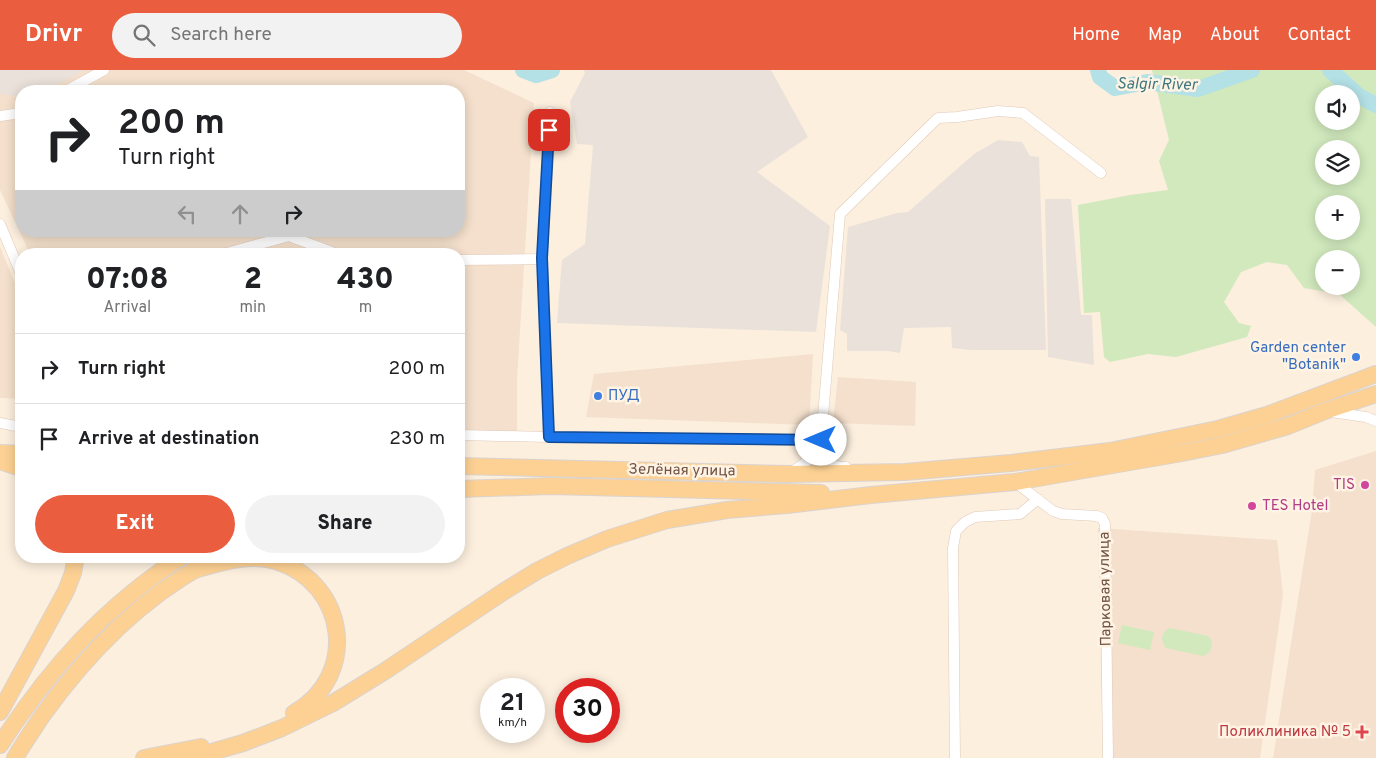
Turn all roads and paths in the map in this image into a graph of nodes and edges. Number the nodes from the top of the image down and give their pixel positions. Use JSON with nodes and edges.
{"nodes":[{"id":1,"x":104,"y":70,"type":"edge"},
{"id":2,"x":77,"y":85,"type":"edge"},
{"id":3,"x":550,"y":112,"type":"dead end"},
{"id":4,"x":15,"y":113,"type":"edge"},
{"id":5,"x":0,"y":116,"type":"edge"},
{"id":6,"x":1101,"y":173,"type":"dead end"},
{"id":7,"x":0,"y":224,"type":"edge"},
{"id":8,"x":285,"y":237,"type":"edge"},
{"id":9,"x":292,"y":237,"type":"edge"},
{"id":10,"x":244,"y":248,"type":"edge"},
{"id":11,"x":320,"y":248,"type":"edge"},
{"id":12,"x":542,"y":258,"type":"junction"},
{"id":13,"x":15,"y":260,"type":"edge"},
{"id":14,"x":465,"y":260,"type":"edge"},
{"id":15,"x":1376,"y":374,"type":"edge"},
{"id":16,"x":1376,"y":394,"type":"edge"},
{"id":17,"x":1325,"y":411,"type":"junction"},
{"id":18,"x":1376,"y":421,"type":"edge"},
{"id":19,"x":0,"y":423,"type":"edge"},
{"id":20,"x":15,"y":426,"type":"edge"},
{"id":21,"x":465,"y":435,"type":"edge"},
{"id":22,"x":549,"y":437,"type":"junction"},
{"id":23,"x":821,"y":444,"type":"junction"},
{"id":24,"x":0,"y":453,"type":"edge"},
{"id":25,"x":15,"y":454,"type":"edge"},
{"id":26,"x":0,"y":462,"type":"edge"},
{"id":27,"x":1010,"y":463,"type":"junction"},
{"id":28,"x":15,"y":466,"type":"edge"},
{"id":29,"x":465,"y":467,"type":"edge"},
{"id":30,"x":787,"y":474,"type":"junction"},
{"id":31,"x":1016,"y":482,"type":"junction"},
{"id":32,"x":465,"y":489,"type":"edge"},
{"id":33,"x":871,"y":495,"type":"junction"},
{"id":34,"x":1038,"y":499,"type":"junction"},
{"id":35,"x":75,"y":563,"type":"edge"},
{"id":36,"x":172,"y":563,"type":"edge"},
{"id":37,"x":206,"y":563,"type":"edge"},
{"id":38,"x":225,"y":563,"type":"edge"},
{"id":39,"x":280,"y":563,"type":"edge"},
{"id":40,"x":194,"y":570,"type":"junction"},
{"id":41,"x":0,"y":712,"type":"edge"},
{"id":42,"x":0,"y":745,"type":"edge"},
{"id":43,"x":15,"y":758,"type":"edge"},
{"id":44,"x":144,"y":758,"type":"edge"},
{"id":45,"x":189,"y":758,"type":"edge"},
{"id":46,"x":954,"y":758,"type":"edge"},
{"id":47,"x":1108,"y":758,"type":"edge"}],
"edges":[{"from":1,"to":2,"type":"street"},
{"from":3,"to":12,"type":"street"},
{"from":4,"to":5,"type":"street"},
{"from":6,"to":23,"type":"street"},
{"from":7,"to":13,"type":"street"},
{"from":8,"to":10,"type":"street"},
{"from":9,"to":11,"type":"street"},
{"from":12,"to":14,"type":"street"},
{"from":12,"to":22,"type":"street"},
{"from":15,"to":27,"type":"main road","name":"Зелёная улица"},
{"from":16,"to":17,"type":"main road"},
{"from":17,"to":18,"type":"street"},
{"from":17,"to":31,"type":"main road"},
{"from":19,"to":20,"type":"street"},
{"from":21,"to":22,"type":"street"},
{"from":22,"to":23,"type":"street"},
{"from":23,"to":27,"type":"street"},
{"from":23,"to":30,"type":"street"},
{"from":24,"to":25,"type":"main road"},
{"from":26,"to":28,"type":"main road"},
{"from":27,"to":30,"type":"main road","name":"Зелёная улица"},
{"from":29,"to":30,"type":"main road","name":"Зелёная улица"},
{"from":31,"to":33,"type":"main road"},
{"from":31,"to":34,"type":"street","name":"Парковая улица"},
{"from":32,"to":33,"type":"main road"},
{"from":33,"to":45,"type":"main road"},
{"from":34,"to":46,"type":"street"},
{"from":34,"to":47,"type":"street","name":"Парковая улица"},
{"from":35,"to":41,"type":"main road"},
{"from":36,"to":42,"type":"main road"},
{"from":37,"to":40,"type":"main road"},
{"from":38,"to":40,"type":"main road"},
{"from":39,"to":44,"type":"main road"},
{"from":40,"to":43,"type":"main road"}]}
